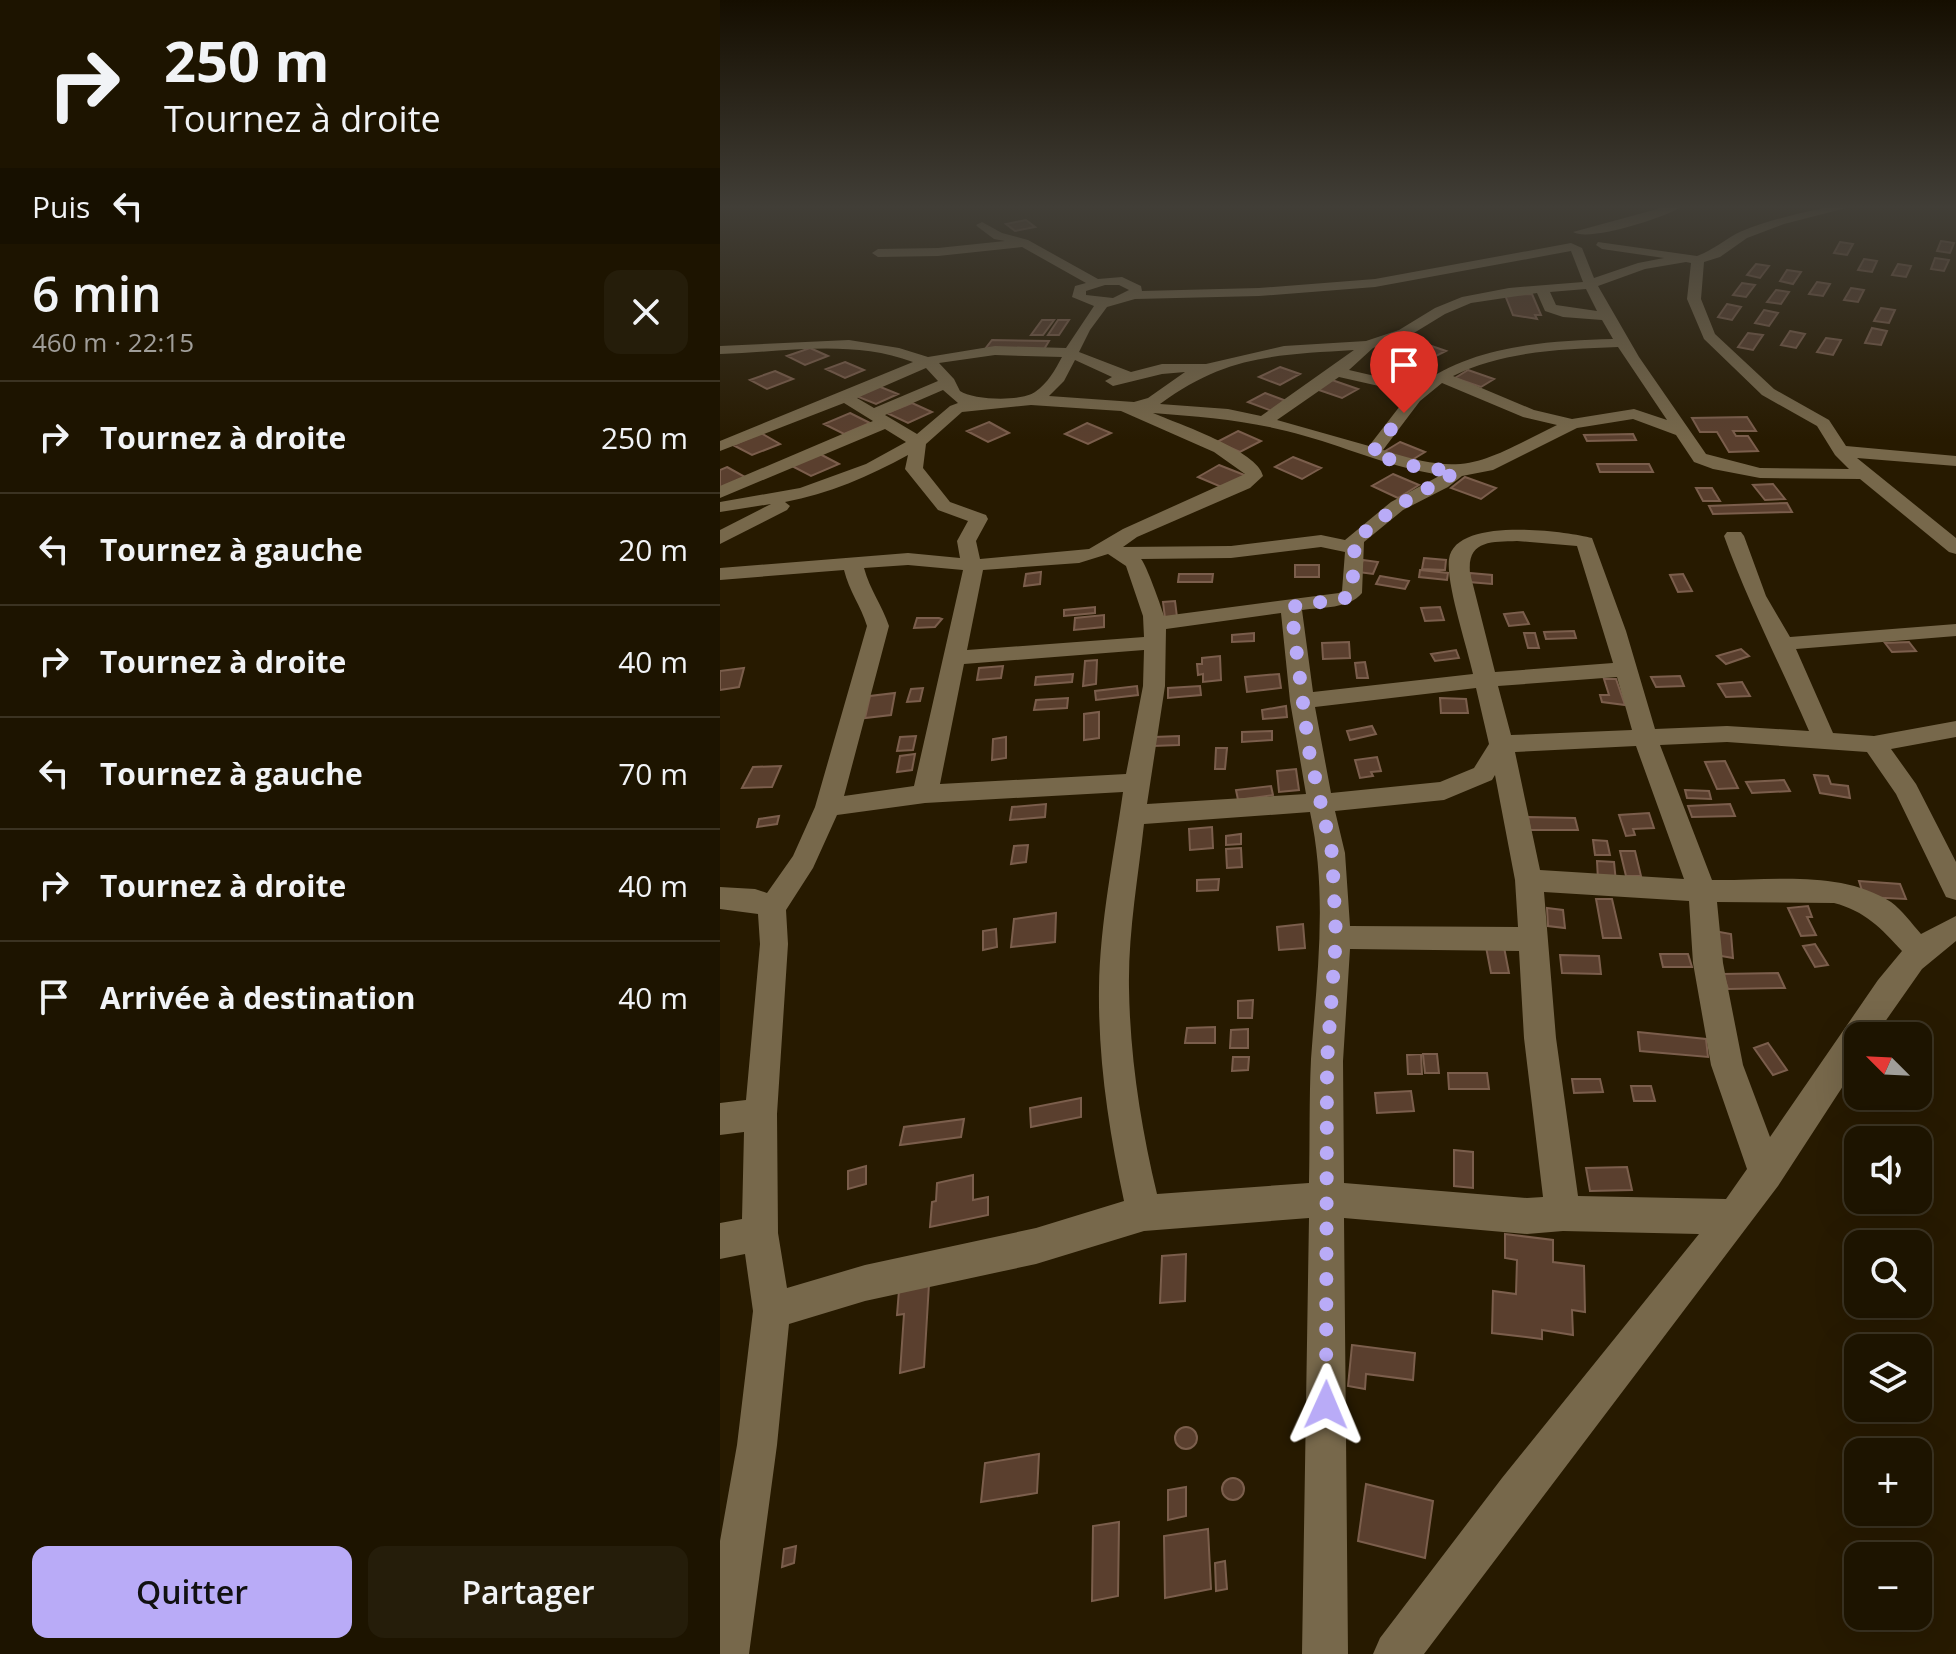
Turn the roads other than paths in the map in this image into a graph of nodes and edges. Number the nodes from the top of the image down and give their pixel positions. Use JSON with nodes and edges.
{"nodes":[{"id":1,"x":1088,"y":285,"type":"edge"},
{"id":2,"x":1127,"y":285,"type":"edge"},
{"id":3,"x":1286,"y":285,"type":"edge"},
{"id":4,"x":1347,"y":285,"type":"edge"},
{"id":5,"x":1586,"y":285,"type":"edge"},
{"id":6,"x":1588,"y":285,"type":"edge"},
{"id":7,"x":1693,"y":285,"type":"edge"},
{"id":8,"x":1542,"y":290,"type":"junction"},
{"id":9,"x":1134,"y":292,"type":"junction"},
{"id":10,"x":1103,"y":303,"type":"junction"},
{"id":11,"x":1605,"y":316,"type":"junction"},
{"id":12,"x":1622,"y":343,"type":"junction"},
{"id":13,"x":1368,"y":345,"type":"junction"},
{"id":14,"x":720,"y":352,"type":"edge"},
{"id":15,"x":1072,"y":354,"type":"junction"},
{"id":16,"x":927,"y":362,"type":"junction"},
{"id":17,"x":1208,"y":367,"type":"junction"},
{"id":18,"x":1335,"y":372,"type":"junction"},
{"id":19,"x":1128,"y":376,"type":"junction"},
{"id":20,"x":1442,"y":377,"type":"junction"},
{"id":21,"x":949,"y":382,"type":"junction"},
{"id":22,"x":1421,"y":391,"type":"junction"},
{"id":23,"x":845,"y":397,"type":"junction"},
{"id":24,"x":1036,"y":398,"type":"junction"},
{"id":25,"x":974,"y":404,"type":"junction"},
{"id":26,"x":1130,"y":407,"type":"junction"},
{"id":27,"x":880,"y":418,"type":"junction"},
{"id":28,"x":1262,"y":423,"type":"junction"},
{"id":29,"x":1572,"y":424,"type":"junction"},
{"id":30,"x":1684,"y":432,"type":"junction"},
{"id":31,"x":918,"y":442,"type":"junction"},
{"id":32,"x":720,"y":446,"type":"edge"},
{"id":33,"x":1841,"y":451,"type":"junction"},
{"id":34,"x":1371,"y":454,"type":"junction"},
{"id":35,"x":1956,"y":461,"type":"edge"},
{"id":36,"x":1456,"y":472,"type":"junction"},
{"id":37,"x":1864,"y":474,"type":"junction"},
{"id":38,"x":720,"y":493,"type":"edge"},
{"id":39,"x":804,"y":493,"type":"junction"},
{"id":40,"x":720,"y":507,"type":"edge"},
{"id":41,"x":1734,"y":536,"type":"dead end"},
{"id":42,"x":720,"y":538,"type":"edge"},
{"id":43,"x":1354,"y":548,"type":"junction"},
{"id":44,"x":1956,"y":548,"type":"edge"},
{"id":45,"x":1115,"y":550,"type":"junction"},
{"id":46,"x":974,"y":565,"type":"junction"},
{"id":47,"x":853,"y":566,"type":"junction"},
{"id":48,"x":720,"y":574,"type":"edge"},
{"id":49,"x":1291,"y":607,"type":"junction"},
{"id":50,"x":1956,"y":630,"type":"edge"},
{"id":51,"x":1154,"y":633,"type":"junction"},
{"id":52,"x":1783,"y":644,"type":"junction"},
{"id":53,"x":954,"y":658,"type":"junction"},
{"id":54,"x":1625,"y":669,"type":"junction"},
{"id":55,"x":1484,"y":680,"type":"junction"},
{"id":56,"x":1301,"y":701,"type":"junction"},
{"id":57,"x":1956,"y":729,"type":"edge"},
{"id":58,"x":1645,"y":736,"type":"junction"},
{"id":59,"x":1825,"y":741,"type":"junction"},
{"id":60,"x":1501,"y":744,"type":"junction"},
{"id":61,"x":1874,"y":744,"type":"junction"},
{"id":62,"x":1137,"y":782,"type":"junction"},
{"id":63,"x":925,"y":794,"type":"junction"},
{"id":64,"x":1322,"y":803,"type":"junction"},
{"id":65,"x":828,"y":807,"type":"junction"},
{"id":66,"x":1133,"y":815,"type":"junction"},
{"id":67,"x":1529,"y":880,"type":"junction"},
{"id":68,"x":1956,"y":889,"type":"edge"},
{"id":69,"x":1702,"y":891,"type":"junction"},
{"id":70,"x":720,"y":898,"type":"edge"},
{"id":71,"x":772,"y":908,"type":"junction"},
{"id":72,"x":1956,"y":928,"type":"edge"},
{"id":73,"x":1336,"y":937,"type":"junction"},
{"id":74,"x":1534,"y":939,"type":"junction"},
{"id":75,"x":1920,"y":952,"type":"junction"},
{"id":76,"x":1868,"y":1022,"type":"edge"},
{"id":77,"x":1844,"y":1057,"type":"edge"},
{"id":78,"x":761,"y":1114,"type":"junction"},
{"id":79,"x":720,"y":1119,"type":"edge"},
{"id":80,"x":1766,"y":1174,"type":"junction"},
{"id":81,"x":1327,"y":1199,"type":"junction"},
{"id":82,"x":1144,"y":1213,"type":"junction"},
{"id":83,"x":1563,"y":1213,"type":"junction"},
{"id":84,"x":1735,"y":1217,"type":"junction"},
{"id":85,"x":760,"y":1233,"type":"junction"},
{"id":86,"x":720,"y":1241,"type":"edge"},
{"id":87,"x":772,"y":1311,"type":"junction"},
{"id":88,"x":726,"y":1654,"type":"edge"},
{"id":89,"x":1325,"y":1654,"type":"edge"},
{"id":90,"x":1396,"y":1654,"type":"edge"}],
"edges":[{"from":1,"to":10,"type":"street"},
{"from":2,"to":9,"type":"street"},
{"from":3,"to":9,"type":"street"},
{"from":4,"to":9,"type":"street"},
{"from":5,"to":8,"type":"street"},
{"from":6,"to":11,"type":"street"},
{"from":7,"to":33,"type":"street"},
{"from":8,"to":11,"type":"street"},
{"from":8,"to":13,"type":"street"},
{"from":9,"to":10,"type":"street"},
{"from":10,"to":15,"type":"street"},
{"from":11,"to":12,"type":"street"},
{"from":12,"to":20,"type":"street"},
{"from":12,"to":30,"type":"street"},
{"from":13,"to":17,"type":"street"},
{"from":13,"to":18,"type":"street"},
{"from":14,"to":16,"type":"street"},
{"from":15,"to":16,"type":"street"},
{"from":15,"to":19,"type":"street"},
{"from":15,"to":24,"type":"street"},
{"from":16,"to":21,"type":"street"},
{"from":16,"to":23,"type":"street"},
{"from":17,"to":19,"type":"street"},
{"from":17,"to":26,"type":"street"},
{"from":18,"to":22,"type":"street"},
{"from":18,"to":28,"type":"street"},
{"from":19,"to":24,"type":"street"},
{"from":20,"to":22,"type":"street"},
{"from":20,"to":29,"type":"street"},
{"from":21,"to":25,"type":"street"},
{"from":21,"to":27,"type":"street"},
{"from":22,"to":34,"type":"street"},
{"from":23,"to":27,"type":"street"},
{"from":23,"to":32,"type":"street"},
{"from":24,"to":25,"type":"street"},
{"from":24,"to":26,"type":"street"},
{"from":25,"to":31,"type":"street"},
{"from":26,"to":28,"type":"street"},
{"from":26,"to":45,"type":"street"},
{"from":27,"to":31,"type":"street"},
{"from":27,"to":38,"type":"street"},
{"from":28,"to":34,"type":"street"},
{"from":29,"to":30,"type":"street"},
{"from":29,"to":36,"type":"street"},
{"from":30,"to":37,"type":"street"},
{"from":31,"to":39,"type":"street"},
{"from":31,"to":46,"type":"street"},
{"from":33,"to":35,"type":"street"},
{"from":33,"to":37,"type":"street"},
{"from":34,"to":36,"type":"street"},
{"from":36,"to":43,"type":"street"},
{"from":37,"to":44,"type":"street"},
{"from":39,"to":40,"type":"street"},
{"from":39,"to":42,"type":"street"},
{"from":41,"to":52,"type":"street"},
{"from":43,"to":45,"type":"street"},
{"from":43,"to":49,"type":"street"},
{"from":45,"to":46,"type":"street"},
{"from":45,"to":51,"type":"street"},
{"from":46,"to":47,"type":"street"},
{"from":46,"to":53,"type":"street"},
{"from":47,"to":48,"type":"street"},
{"from":47,"to":65,"type":"street"},
{"from":49,"to":51,"type":"street"},
{"from":49,"to":56,"type":"street"},
{"from":50,"to":52,"type":"street"},
{"from":51,"to":53,"type":"street"},
{"from":51,"to":62,"type":"street"},
{"from":52,"to":59,"type":"street"},
{"from":53,"to":63,"type":"street"},
{"from":54,"to":55,"type":"street"},
{"from":54,"to":55,"type":"street"},
{"from":54,"to":58,"type":"street"},
{"from":55,"to":56,"type":"street"},
{"from":55,"to":60,"type":"street"},
{"from":56,"to":64,"type":"street"},
{"from":57,"to":61,"type":"street"},
{"from":58,"to":59,"type":"street"},
{"from":58,"to":60,"type":"street"},
{"from":58,"to":69,"type":"street"},
{"from":59,"to":61,"type":"street"},
{"from":60,"to":64,"type":"street"},
{"from":60,"to":67,"type":"street"},
{"from":61,"to":68,"type":"street"},
{"from":62,"to":63,"type":"street"},
{"from":62,"to":66,"type":"street"},
{"from":63,"to":65,"type":"street"},
{"from":64,"to":66,"type":"street"},
{"from":64,"to":73,"type":"street"},
{"from":65,"to":71,"type":"street"},
{"from":66,"to":82,"type":"street"},
{"from":67,"to":69,"type":"street"},
{"from":67,"to":74,"type":"street"},
{"from":69,"to":75,"type":"street"},
{"from":69,"to":80,"type":"street"},
{"from":70,"to":71,"type":"street"},
{"from":71,"to":78,"type":"street"},
{"from":72,"to":75,"type":"street"},
{"from":73,"to":74,"type":"street"},
{"from":73,"to":81,"type":"street"},
{"from":74,"to":83,"type":"street"},
{"from":75,"to":76,"type":"street"},
{"from":77,"to":80,"type":"street"},
{"from":78,"to":79,"type":"street"},
{"from":78,"to":85,"type":"street"},
{"from":80,"to":84,"type":"street"},
{"from":81,"to":82,"type":"street"},
{"from":81,"to":83,"type":"street"},
{"from":81,"to":89,"type":"street"},
{"from":82,"to":87,"type":"street"},
{"from":83,"to":84,"type":"street"},
{"from":84,"to":90,"type":"street"},
{"from":85,"to":86,"type":"street"},
{"from":85,"to":87,"type":"street"},
{"from":87,"to":88,"type":"street"}]}
